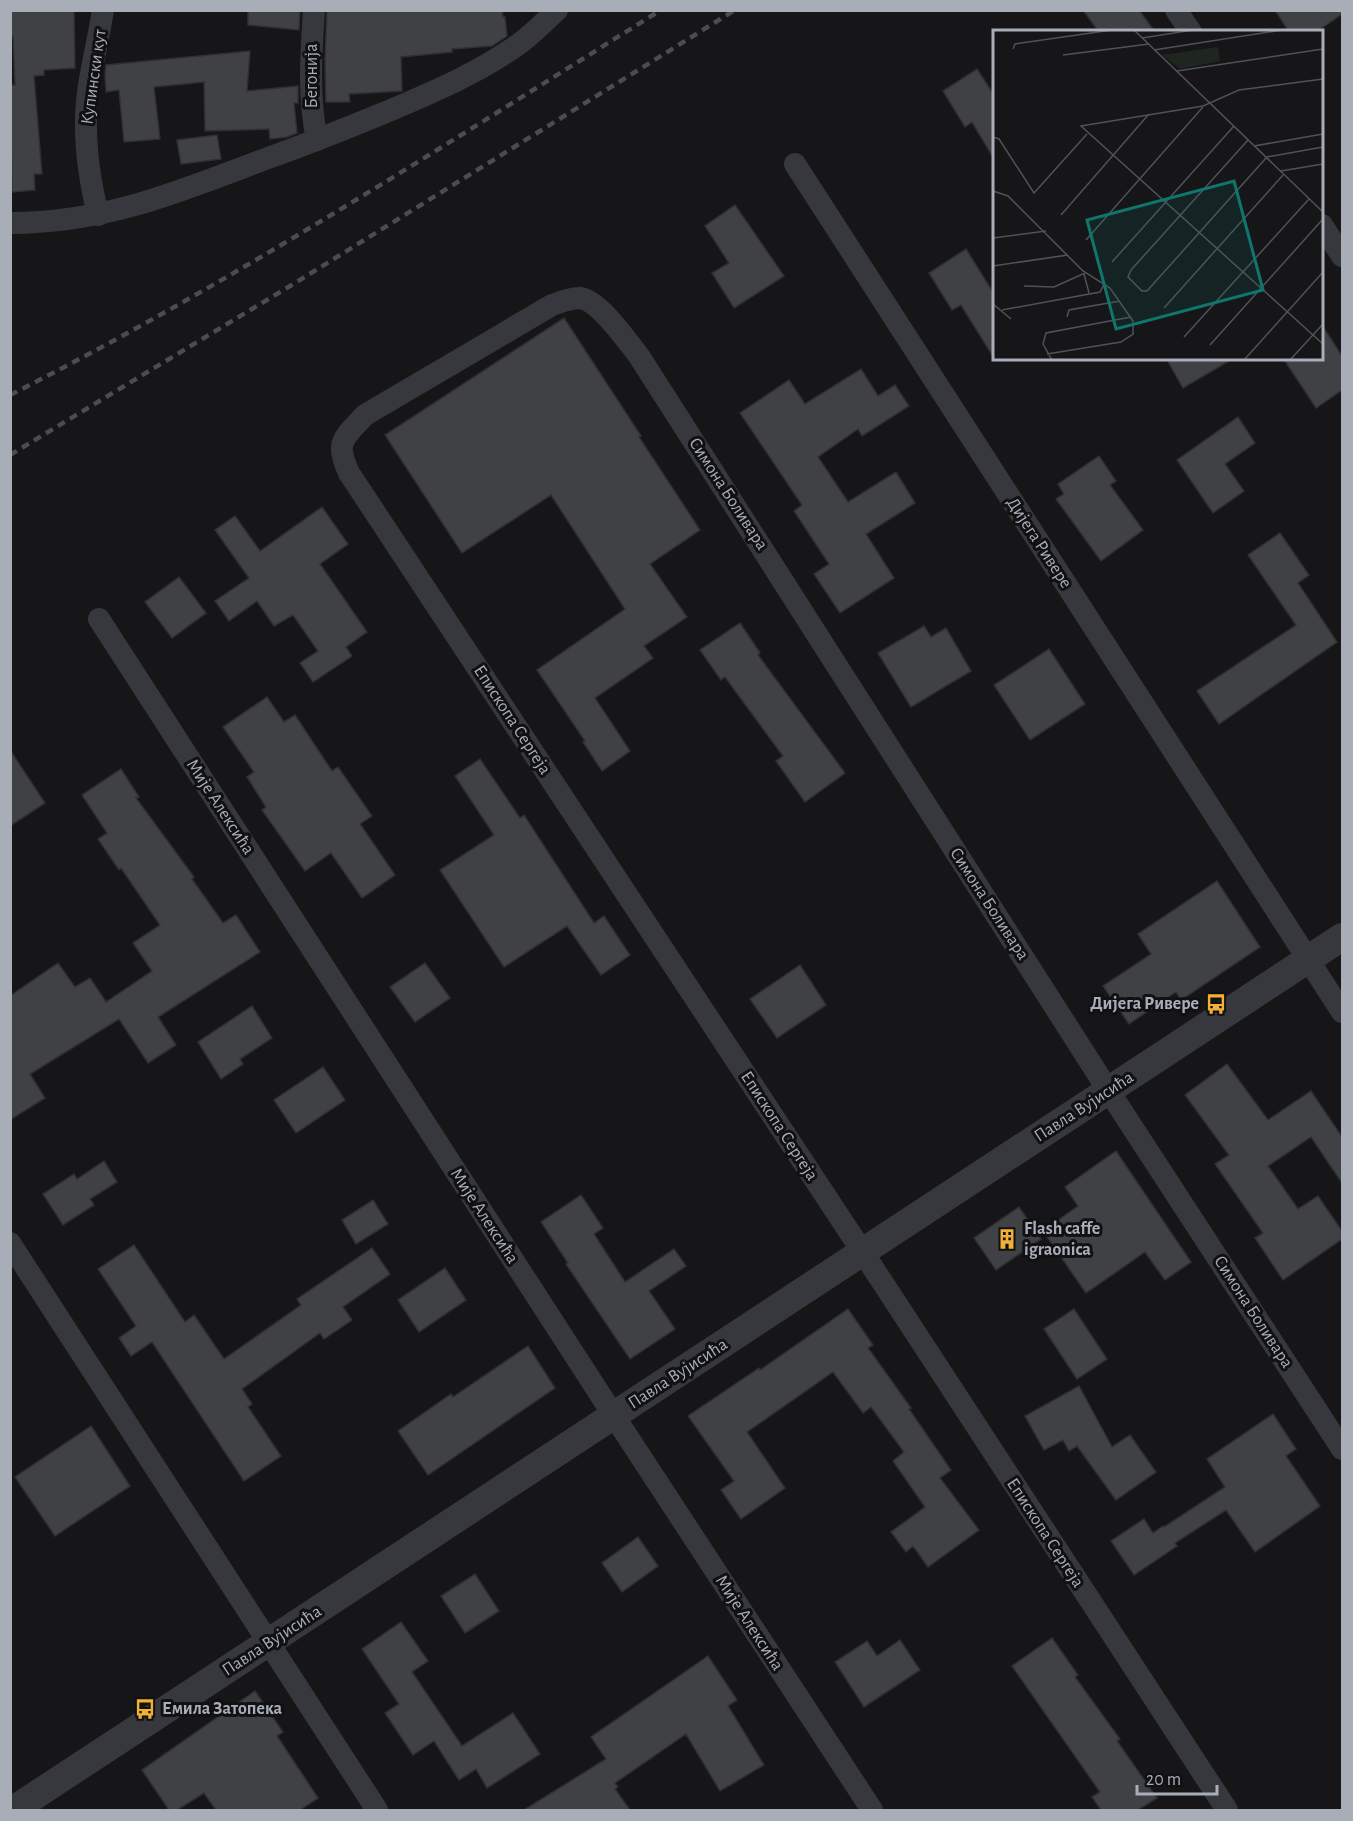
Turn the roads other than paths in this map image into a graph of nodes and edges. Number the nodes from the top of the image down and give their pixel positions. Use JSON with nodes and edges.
{"nodes":[{"id":1,"x":103,"y":10,"type":"edge"},
{"id":2,"x":314,"y":10,"type":"edge"},
{"id":3,"x":557,"y":10,"type":"edge"},
{"id":4,"x":1176,"y":10,"type":"edge"},
{"id":5,"x":1190,"y":30,"type":"edge"},
{"id":6,"x":317,"y":140,"type":"junction"},
{"id":7,"x":795,"y":164,"type":"dead end"},
{"id":8,"x":98,"y":215,"type":"junction"},
{"id":9,"x":10,"y":223,"type":"edge"},
{"id":10,"x":1323,"y":227,"type":"edge"},
{"id":11,"x":1342,"y":256,"type":"edge"},
{"id":12,"x":343,"y":439,"type":"joint"},
{"id":13,"x":99,"y":619,"type":"dead end"},
{"id":14,"x":1342,"y":937,"type":"edge"},
{"id":15,"x":1308,"y":960,"type":"junction"},
{"id":16,"x":1342,"y":1012,"type":"edge"},
{"id":17,"x":1108,"y":1090,"type":"junction"},
{"id":18,"x":10,"y":1243,"type":"edge"},
{"id":19,"x":863,"y":1253,"type":"junction"},
{"id":20,"x":614,"y":1416,"type":"junction"},
{"id":21,"x":1342,"y":1449,"type":"edge"},
{"id":22,"x":268,"y":1644,"type":"junction"},
{"id":23,"x":17,"y":1804,"type":"edge"},
{"id":24,"x":377,"y":1810,"type":"edge"},
{"id":25,"x":872,"y":1810,"type":"edge"},
{"id":26,"x":1227,"y":1810,"type":"edge"}],
"edges":[{"from":1,"to":8,"type":"street","name":"Купински кут"},
{"from":2,"to":6,"type":"street","name":"Бегонија"},
{"from":3,"to":6,"type":"street"},
{"from":4,"to":5,"type":"street"},
{"from":6,"to":8,"type":"street"},
{"from":7,"to":15,"type":"street","name":"Дијега Ривере"},
{"from":8,"to":9,"type":"street"},
{"from":10,"to":11,"type":"street"},
{"from":12,"to":17,"type":"street","name":"Симона Боливара"},
{"from":12,"to":19,"type":"street","name":"Епископа Сергеја"},
{"from":13,"to":20,"type":"street","name":"Мије Алексића"},
{"from":14,"to":15,"type":"street","name":"Павла Вујисића"},
{"from":15,"to":16,"type":"street","name":"Дијега Ривере"},
{"from":15,"to":17,"type":"street","name":"Павла Вујисића"},
{"from":17,"to":19,"type":"street","name":"Павла Вујисића"},
{"from":17,"to":21,"type":"street","name":"Симона Боливара"},
{"from":18,"to":22,"type":"street"},
{"from":19,"to":20,"type":"street","name":"Павла Вујисића"},
{"from":19,"to":26,"type":"street","name":"Епископа Сергеја"},
{"from":20,"to":22,"type":"street","name":"Павла Вујисића"},
{"from":20,"to":25,"type":"street","name":"Мије Алексића"},
{"from":22,"to":23,"type":"street","name":"Павла Вујисића"},
{"from":22,"to":24,"type":"street"}]}
